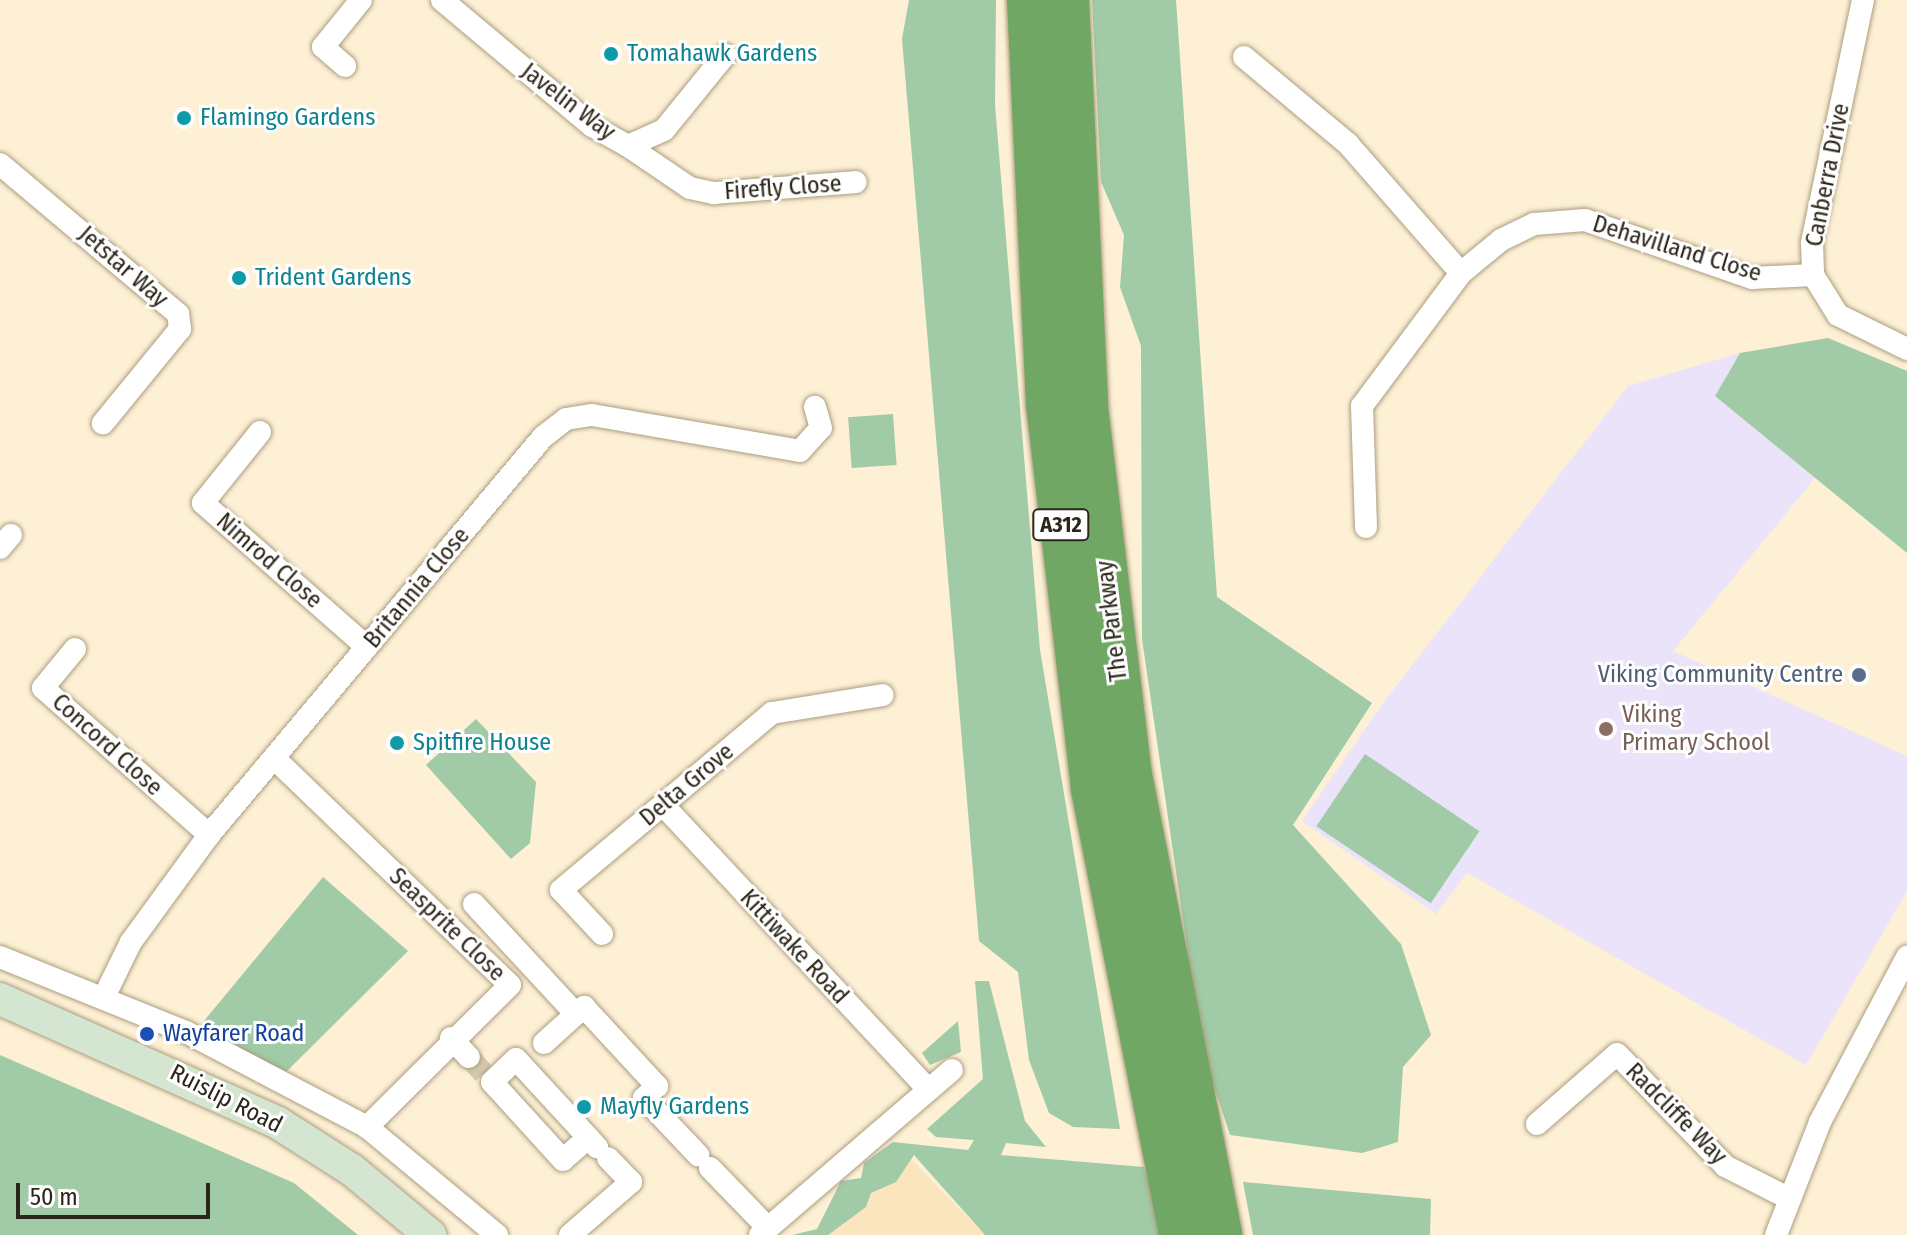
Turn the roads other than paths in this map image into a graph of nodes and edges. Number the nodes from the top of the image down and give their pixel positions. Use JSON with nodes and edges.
{"nodes":[{"id":1,"x":361,"y":0,"type":"edge"},
{"id":2,"x":442,"y":0,"type":"edge"},
{"id":3,"x":1028,"y":0,"type":"edge"},
{"id":4,"x":1068,"y":0,"type":"edge"},
{"id":5,"x":1863,"y":0,"type":"edge"},
{"id":6,"x":725,"y":55,"type":"dead end"},
{"id":7,"x":1244,"y":57,"type":"dead end"},
{"id":8,"x":345,"y":66,"type":"dead end"},
{"id":9,"x":628,"y":146,"type":"junction"},
{"id":10,"x":0,"y":164,"type":"edge"},
{"id":11,"x":856,"y":182,"type":"dead end"},
{"id":12,"x":1461,"y":273,"type":"junction"},
{"id":13,"x":1813,"y":275,"type":"junction"},
{"id":14,"x":1907,"y":349,"type":"edge"},
{"id":15,"x":815,"y":407,"type":"dead end"},
{"id":16,"x":103,"y":423,"type":"dead end"},
{"id":17,"x":260,"y":432,"type":"dead end"},
{"id":18,"x":1366,"y":527,"type":"dead end"},
{"id":19,"x":367,"y":647,"type":"junction"},
{"id":20,"x":75,"y":649,"type":"dead end"},
{"id":21,"x":883,"y":695,"type":"dead end"},
{"id":22,"x":274,"y":758,"type":"junction"},
{"id":23,"x":663,"y":805,"type":"junction"},
{"id":24,"x":209,"y":835,"type":"junction"},
{"id":25,"x":474,"y":904,"type":"dead end"},
{"id":26,"x":602,"y":934,"type":"dead end"},
{"id":27,"x":0,"y":957,"type":"edge"},
{"id":28,"x":1907,"y":957,"type":"edge"},
{"id":29,"x":104,"y":997,"type":"junction"},
{"id":30,"x":0,"y":999,"type":"edge"},
{"id":31,"x":576,"y":1014,"type":"junction"},
{"id":32,"x":451,"y":1038,"type":"junction"},
{"id":33,"x":544,"y":1043,"type":"dead end"},
{"id":34,"x":1160,"y":1045,"type":"junction"},
{"id":35,"x":469,"y":1057,"type":"tunnel mouth"},
{"id":36,"x":952,"y":1070,"type":"dead end"},
{"id":37,"x":927,"y":1088,"type":"junction"},
{"id":38,"x":1537,"y":1124,"type":"dead end"},
{"id":39,"x":367,"y":1127,"type":"junction"},
{"id":40,"x":597,"y":1148,"type":"junction"},
{"id":41,"x":1788,"y":1198,"type":"junction"},
{"id":42,"x":1179,"y":1230,"type":"edge"},
{"id":43,"x":764,"y":1232,"type":"edge"},
{"id":44,"x":430,"y":1235,"type":"edge"},
{"id":45,"x":496,"y":1235,"type":"edge"},
{"id":46,"x":570,"y":1235,"type":"edge"},
{"id":47,"x":1221,"y":1235,"type":"edge"},
{"id":48,"x":1776,"y":1235,"type":"edge"}],
"edges":[{"from":1,"to":8,"type":"street"},
{"from":2,"to":9,"type":"street","name":"Javelin Way"},
{"from":3,"to":34,"type":"highway","name":"The Parkway","number":"A312"},
{"from":4,"to":34,"type":"highway","name":"The Parkway","number":"A312"},
{"from":5,"to":13,"type":"street","name":"Canberra Drive"},
{"from":6,"to":9,"type":"street","name":"Javelin Way"},
{"from":7,"to":12,"type":"street"},
{"from":9,"to":11,"type":"street","name":"Firefly Close"},
{"from":10,"to":16,"type":"street","name":"Jetstar Way"},
{"from":12,"to":13,"type":"street","name":"Dehavilland Close"},
{"from":12,"to":18,"type":"street","name":"Dehavilland Close"},
{"from":13,"to":14,"type":"street","name":"Canberra Drive"},
{"from":15,"to":19,"type":"street","name":"Britannia Close"},
{"from":17,"to":19,"type":"street","name":"Nimrod Close"},
{"from":19,"to":22,"type":"street","name":"Britannia Close"},
{"from":20,"to":24,"type":"street","name":"Concord Close"},
{"from":21,"to":23,"type":"street","name":"Delta Grove"},
{"from":22,"to":24,"type":"street","name":"Britannia Close"},
{"from":22,"to":32,"type":"street","name":"Seasprite Close"},
{"from":23,"to":26,"type":"street","name":"Delta Grove"},
{"from":23,"to":37,"type":"street","name":"Kittiwake Road"},
{"from":24,"to":29,"type":"street","name":"Britannia Close"},
{"from":25,"to":31,"type":"street"},
{"from":27,"to":29,"type":"street"},
{"from":28,"to":41,"type":"street"},
{"from":29,"to":39,"type":"street"},
{"from":30,"to":44,"type":"main road","name":"Ruislip Road"},
{"from":31,"to":33,"type":"street"},
{"from":31,"to":43,"type":"street"},
{"from":32,"to":35,"type":"street"},
{"from":32,"to":39,"type":"street","name":"Seasprite Close"},
{"from":34,"to":42,"type":"highway","name":"The Parkway","number":"A312"},
{"from":34,"to":47,"type":"highway","name":"The Parkway","number":"A312"},
{"from":36,"to":37,"type":"street"},
{"from":37,"to":43,"type":"street"},
{"from":38,"to":41,"type":"street","name":"Radcliffe Way"},
{"from":39,"to":45,"type":"street"},
{"from":40,"to":40,"type":"street"},
{"from":40,"to":46,"type":"street"},
{"from":41,"to":48,"type":"street"}]}
